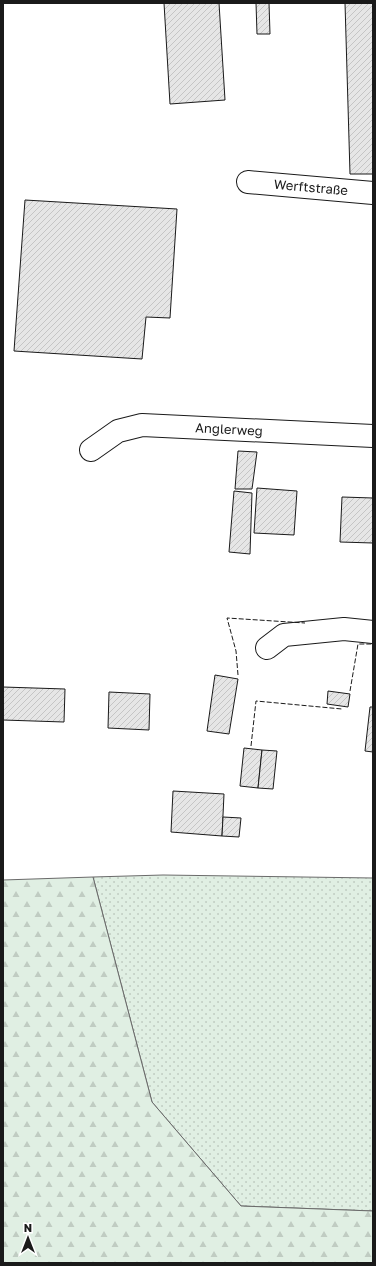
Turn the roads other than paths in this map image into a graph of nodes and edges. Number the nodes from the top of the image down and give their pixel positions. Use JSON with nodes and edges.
{"nodes":[{"id":1,"x":248,"y":182,"type":"dead end"},
{"id":2,"x":373,"y":193,"type":"edge"},
{"id":3,"x":373,"y":436,"type":"edge"},
{"id":4,"x":91,"y":450,"type":"dead end"},
{"id":5,"x":373,"y":632,"type":"edge"},
{"id":6,"x":267,"y":648,"type":"dead end"}],
"edges":[{"from":1,"to":2,"type":"street","name":"Werftstraße"},
{"from":3,"to":4,"type":"street","name":"Anglerweg"},
{"from":5,"to":6,"type":"street"}]}
